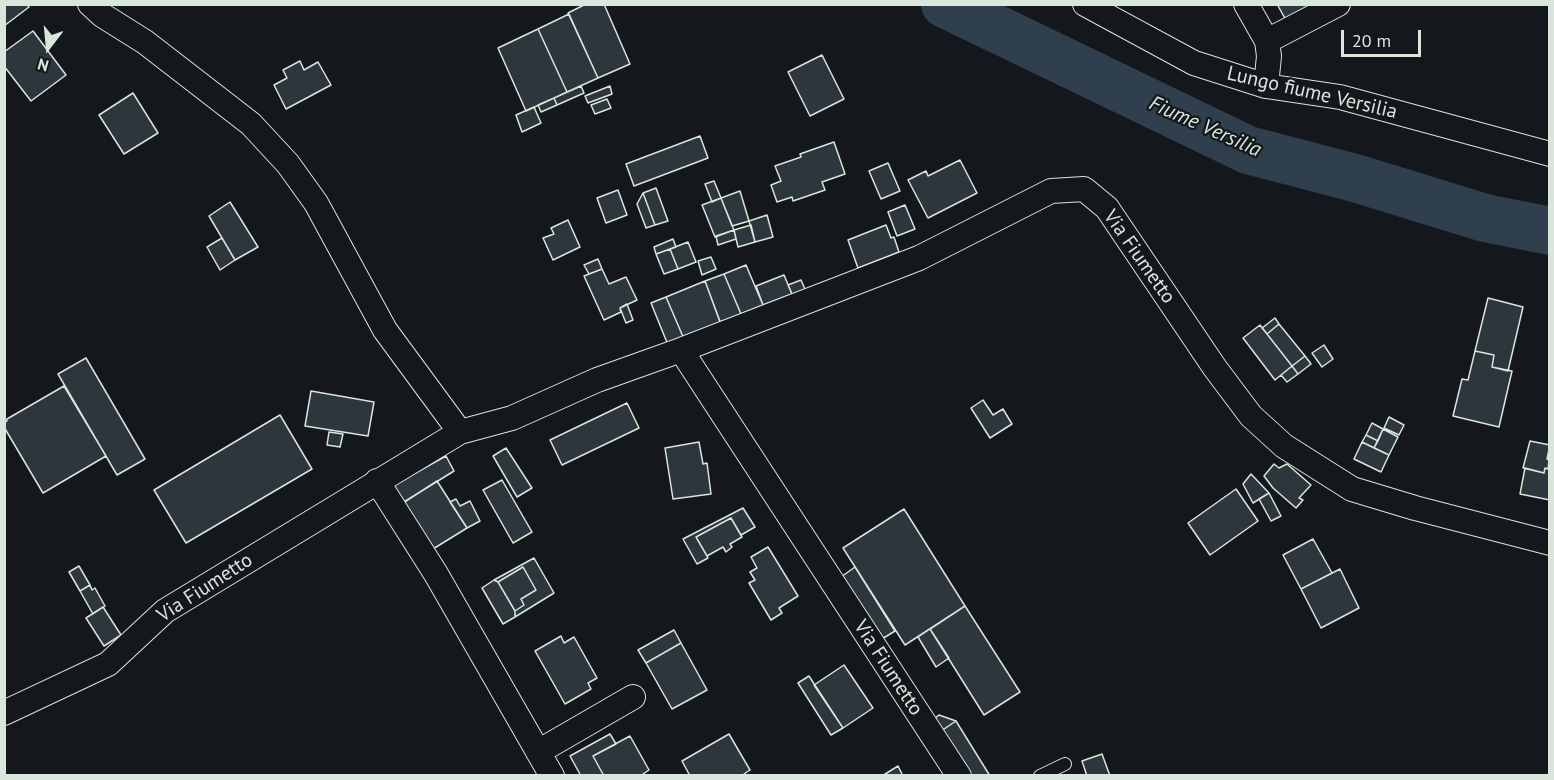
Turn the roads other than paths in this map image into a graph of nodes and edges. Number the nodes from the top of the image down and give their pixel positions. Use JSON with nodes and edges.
{"nodes":[{"id":1,"x":90,"y":4,"type":"edge"},
{"id":2,"x":1085,"y":4,"type":"edge"},
{"id":3,"x":1246,"y":4,"type":"edge"},
{"id":4,"x":1338,"y":4,"type":"edge"},
{"id":5,"x":1267,"y":41,"type":"junction"},
{"id":6,"x":1266,"y":86,"type":"junction"},
{"id":7,"x":1550,"y":154,"type":"edge"},
{"id":8,"x":681,"y":350,"type":"junction"},
{"id":9,"x":460,"y":432,"type":"junction"},
{"id":10,"x":377,"y":481,"type":"junction"},
{"id":11,"x":1550,"y":543,"type":"edge"},
{"id":12,"x":633,"y":697,"type":"dead end"},
{"id":13,"x":4,"y":713,"type":"edge"},
{"id":14,"x":538,"y":752,"type":"junction"},
{"id":15,"x":1065,"y":764,"type":"dead end"},
{"id":16,"x":552,"y":776,"type":"edge"},
{"id":17,"x":959,"y":776,"type":"edge"},
{"id":18,"x":1040,"y":776,"type":"edge"}],
"edges":[{"from":1,"to":9,"type":"street"},
{"from":2,"to":6,"type":"street","name":"Lungo fiume Versilia"},
{"from":3,"to":5,"type":"street"},
{"from":4,"to":5,"type":"street"},
{"from":5,"to":6,"type":"street"},
{"from":6,"to":7,"type":"street","name":"Lungo fiume Versilia"},
{"from":8,"to":9,"type":"street","name":"Via Fiumetto"},
{"from":8,"to":11,"type":"street","name":"Via Fiumetto"},
{"from":8,"to":17,"type":"street","name":"Via Fiumetto"},
{"from":9,"to":10,"type":"street","name":"Via Fiumetto"},
{"from":10,"to":13,"type":"street","name":"Via Fiumetto"},
{"from":10,"to":14,"type":"street"},
{"from":12,"to":14,"type":"street"},
{"from":14,"to":16,"type":"street"},
{"from":15,"to":18,"type":"lane"}]}
